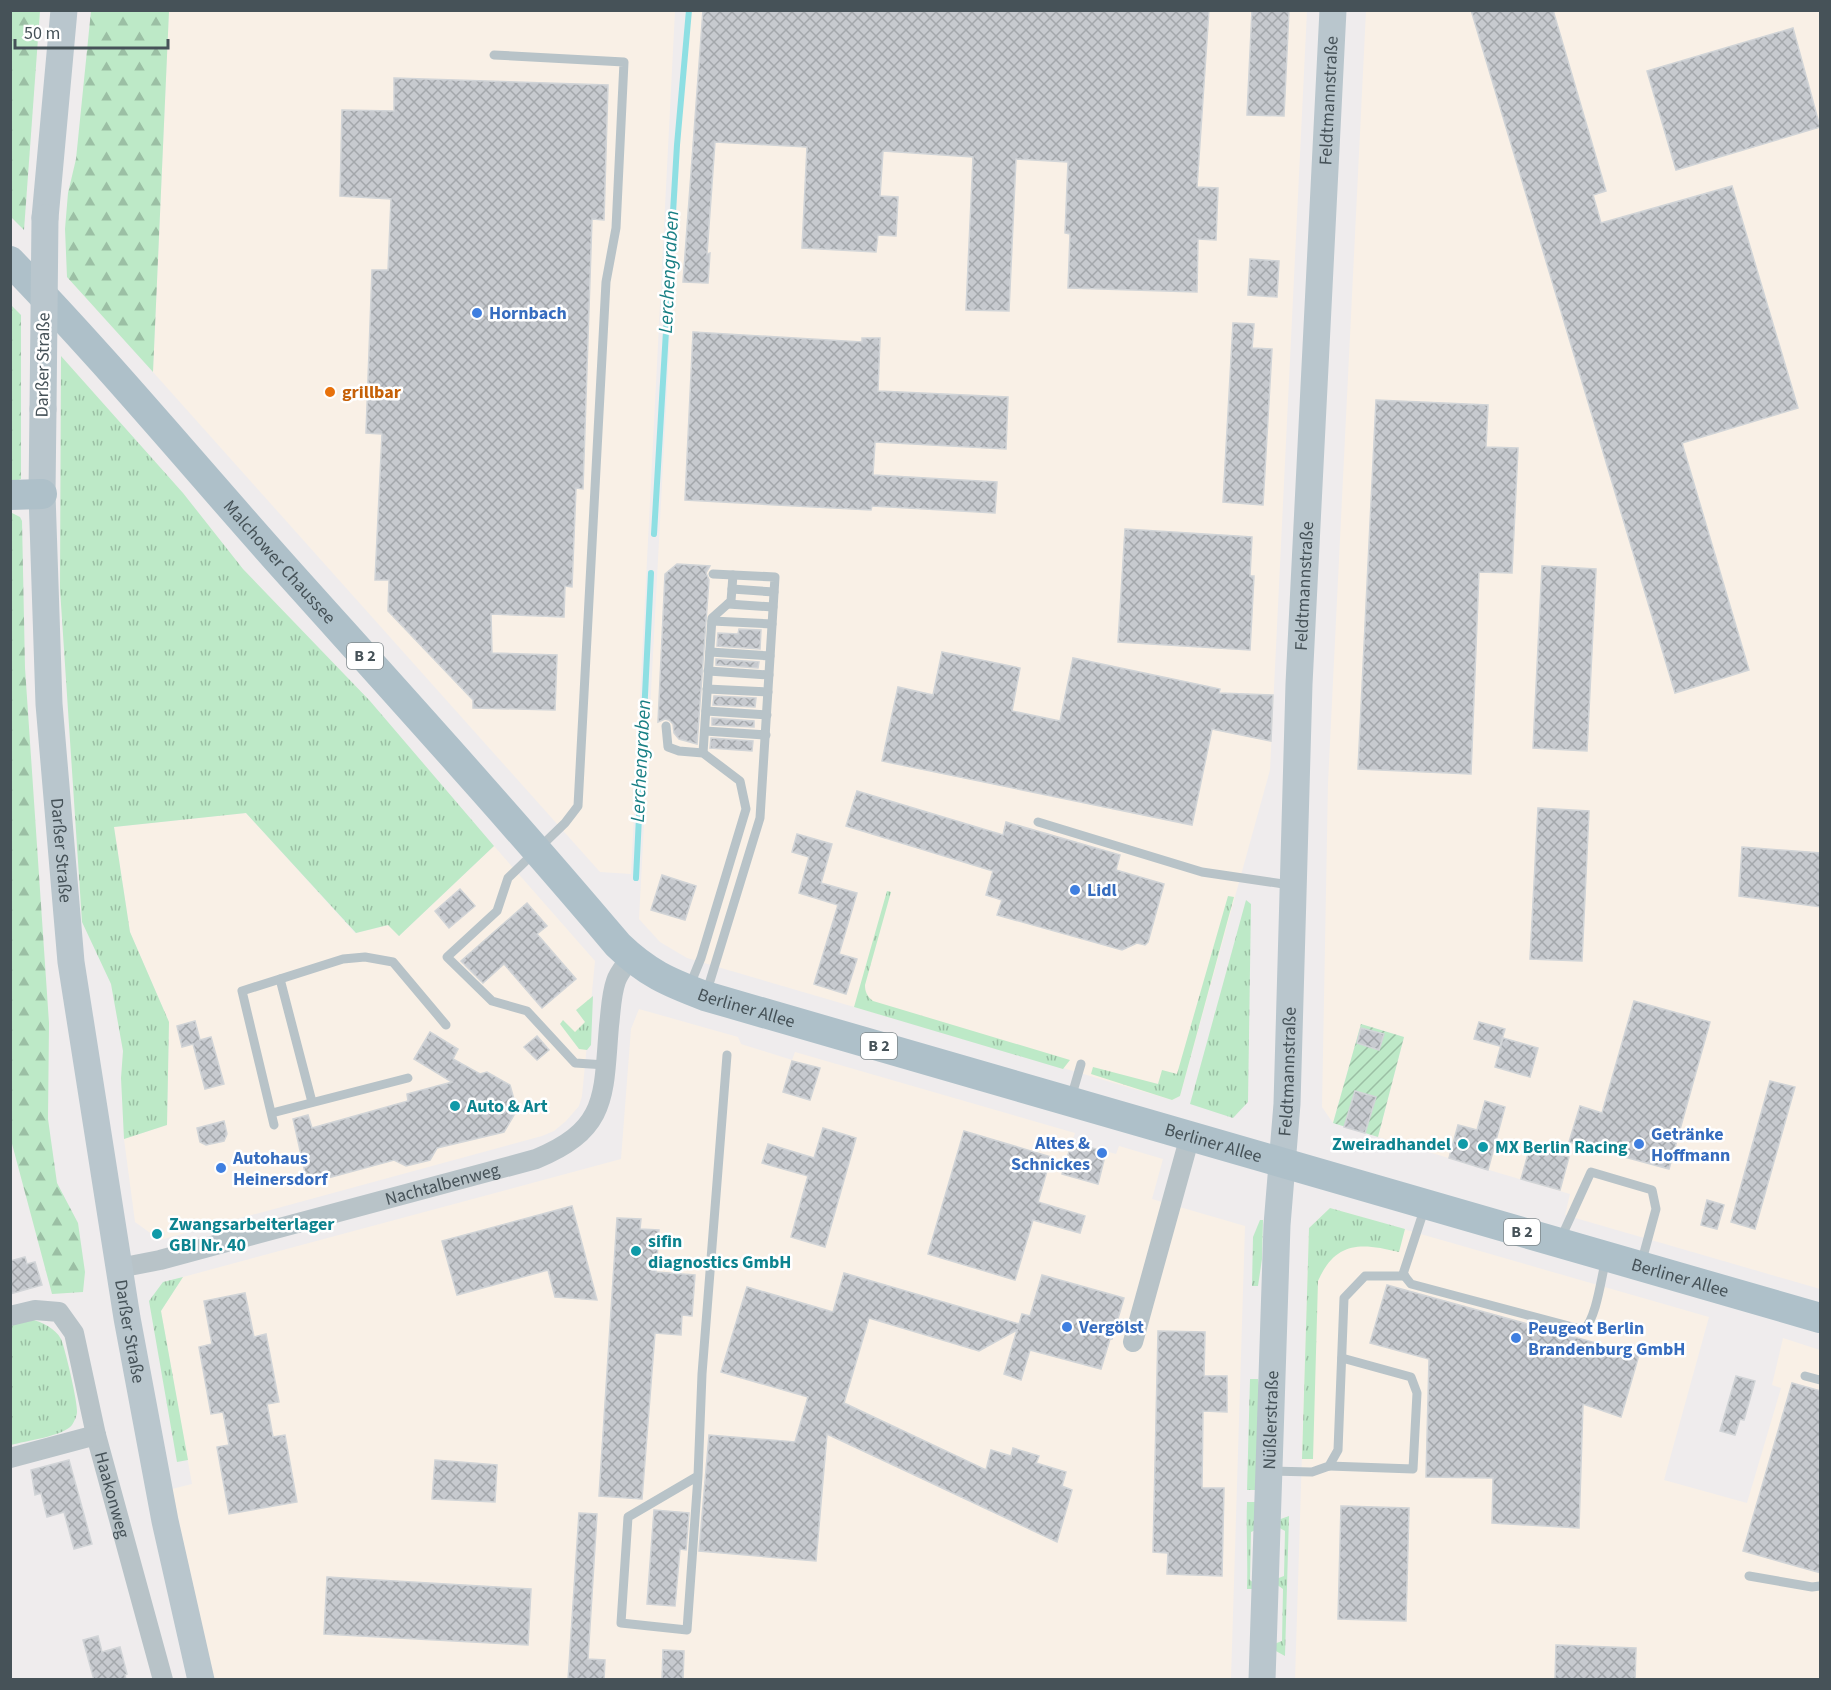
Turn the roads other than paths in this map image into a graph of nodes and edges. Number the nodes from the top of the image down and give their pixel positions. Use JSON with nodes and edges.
{"nodes":[{"id":1,"x":64,"y":10,"type":"edge"},
{"id":2,"x":1333,"y":10,"type":"edge"},
{"id":3,"x":494,"y":55,"type":"dead end"},
{"id":4,"x":10,"y":261,"type":"edge"},
{"id":5,"x":42,"y":494,"type":"junction"},
{"id":6,"x":10,"y":495,"type":"edge"},
{"id":7,"x":713,"y":574,"type":"dead end"},
{"id":8,"x":732,"y":575,"type":"junction"},
{"id":9,"x":732,"y":589,"type":"junction"},
{"id":10,"x":774,"y":592,"type":"junction"},
{"id":11,"x":728,"y":604,"type":"junction"},
{"id":12,"x":773,"y":607,"type":"junction"},
{"id":13,"x":712,"y":621,"type":"junction"},
{"id":14,"x":772,"y":624,"type":"junction"},
{"id":15,"x":710,"y":652,"type":"junction"},
{"id":16,"x":770,"y":656,"type":"junction"},
{"id":17,"x":708,"y":671,"type":"junction"},
{"id":18,"x":769,"y":675,"type":"junction"},
{"id":19,"x":707,"y":689,"type":"junction"},
{"id":20,"x":768,"y":692,"type":"junction"},
{"id":21,"x":706,"y":711,"type":"junction"},
{"id":22,"x":766,"y":715,"type":"junction"},
{"id":23,"x":666,"y":726,"type":"dead end"},
{"id":24,"x":705,"y":731,"type":"junction"},
{"id":25,"x":766,"y":735,"type":"junction"},
{"id":26,"x":703,"y":753,"type":"junction"},
{"id":27,"x":1038,"y":822,"type":"dead end"},
{"id":28,"x":537,"y":850,"type":"junction"},
{"id":29,"x":1292,"y":885,"type":"junction"},
{"id":30,"x":625,"y":951,"type":"junction"},
{"id":31,"x":280,"y":979,"type":"junction"},
{"id":32,"x":697,"y":993,"type":"junction"},
{"id":33,"x":446,"y":1025,"type":"dead end"},
{"id":34,"x":727,"y":1055,"type":"dead end"},
{"id":35,"x":1081,"y":1064,"type":"dead end"},
{"id":36,"x":606,"y":1065,"type":"junction"},
{"id":37,"x":408,"y":1078,"type":"dead end"},
{"id":38,"x":1070,"y":1101,"type":"junction"},
{"id":39,"x":312,"y":1102,"type":"junction"},
{"id":40,"x":272,"y":1113,"type":"junction"},
{"id":41,"x":274,"y":1125,"type":"dead end"},
{"id":42,"x":1190,"y":1136,"type":"junction"},
{"id":43,"x":1282,"y":1162,"type":"junction"},
{"id":44,"x":1426,"y":1204,"type":"junction"},
{"id":45,"x":1559,"y":1243,"type":"junction"},
{"id":46,"x":1606,"y":1256,"type":"junction"},
{"id":47,"x":1640,"y":1266,"type":"junction"},
{"id":48,"x":118,"y":1269,"type":"junction"},
{"id":49,"x":1405,"y":1276,"type":"junction"},
{"id":50,"x":10,"y":1316,"type":"edge"},
{"id":51,"x":1821,"y":1318,"type":"edge"},
{"id":52,"x":1133,"y":1342,"type":"dead end"},
{"id":53,"x":1342,"y":1358,"type":"junction"},
{"id":54,"x":1805,"y":1376,"type":"dead end"},
{"id":55,"x":1821,"y":1380,"type":"edge"},
{"id":56,"x":96,"y":1435,"type":"junction"},
{"id":57,"x":10,"y":1458,"type":"edge"},
{"id":58,"x":1329,"y":1466,"type":"junction"},
{"id":59,"x":1269,"y":1471,"type":"junction"},
{"id":60,"x":698,"y":1476,"type":"junction"},
{"id":61,"x":1749,"y":1576,"type":"dead end"},
{"id":62,"x":1821,"y":1586,"type":"edge"},
{"id":63,"x":164,"y":1680,"type":"edge"},
{"id":64,"x":201,"y":1680,"type":"edge"},
{"id":65,"x":1262,"y":1680,"type":"edge"}],
"edges":[{"from":1,"to":5,"type":"main road","name":"Darßer Straße","bridge":true},
{"from":2,"to":29,"type":"main road","name":"Feldtmannstraße"},
{"from":3,"to":28,"type":"lane"},
{"from":4,"to":28,"type":"main road","name":"Malchower Chaussee","number":"B 2"},
{"from":5,"to":6,"type":"main road"},
{"from":5,"to":48,"type":"main road","name":"Darßer Straße"},
{"from":7,"to":8,"type":"lane"},
{"from":8,"to":9,"type":"lane"},
{"from":8,"to":10,"type":"lane"},
{"from":9,"to":10,"type":"lane"},
{"from":9,"to":11,"type":"lane"},
{"from":10,"to":12,"type":"lane"},
{"from":11,"to":12,"type":"lane"},
{"from":11,"to":13,"type":"lane"},
{"from":12,"to":14,"type":"lane"},
{"from":13,"to":14,"type":"lane"},
{"from":13,"to":15,"type":"lane"},
{"from":14,"to":16,"type":"lane"},
{"from":15,"to":16,"type":"lane"},
{"from":15,"to":17,"type":"lane"},
{"from":16,"to":18,"type":"lane"},
{"from":17,"to":18,"type":"lane"},
{"from":17,"to":19,"type":"lane"},
{"from":18,"to":20,"type":"lane"},
{"from":19,"to":20,"type":"lane"},
{"from":19,"to":21,"type":"lane"},
{"from":20,"to":22,"type":"lane"},
{"from":21,"to":22,"type":"lane"},
{"from":21,"to":24,"type":"lane"},
{"from":22,"to":25,"type":"lane"},
{"from":23,"to":26,"type":"lane"},
{"from":24,"to":25,"type":"lane"},
{"from":24,"to":26,"type":"lane"},
{"from":25,"to":32,"type":"lane"},
{"from":26,"to":32,"type":"lane"},
{"from":27,"to":29,"type":"lane"},
{"from":28,"to":30,"type":"main road","name":"Malchower Chaussee","number":"B 2"},
{"from":28,"to":36,"type":"lane"},
{"from":29,"to":43,"type":"main road","name":"Feldtmannstraße"},
{"from":30,"to":32,"type":"main road","name":"Berliner Allee","number":"B 2"},
{"from":30,"to":36,"type":"street","name":"Nachtalbenweg"},
{"from":31,"to":33,"type":"lane"},
{"from":31,"to":39,"type":"lane"},
{"from":31,"to":40,"type":"lane"},
{"from":32,"to":38,"type":"main road","name":"Berliner Allee","number":"B 2"},
{"from":34,"to":60,"type":"lane"},
{"from":35,"to":38,"type":"lane"},
{"from":36,"to":48,"type":"street","name":"Nachtalbenweg"},
{"from":37,"to":39,"type":"lane"},
{"from":38,"to":42,"type":"main road","name":"Berliner Allee","number":"B 2"},
{"from":39,"to":40,"type":"lane"},
{"from":40,"to":41,"type":"lane"},
{"from":42,"to":43,"type":"main road","name":"Berliner Allee","number":"B 2"},
{"from":42,"to":52,"type":"street"},
{"from":43,"to":44,"type":"main road","name":"Berliner Allee","number":"B 2"},
{"from":43,"to":59,"type":"main road","name":"Nüßlerstraße"},
{"from":44,"to":45,"type":"main road","name":"Berliner Allee","number":"B 2"},
{"from":44,"to":49,"type":"lane"},
{"from":45,"to":46,"type":"main road","name":"Berliner Allee","number":"B 2"},
{"from":45,"to":47,"type":"lane"},
{"from":46,"to":47,"type":"main road","name":"Berliner Allee","number":"B 2"},
{"from":46,"to":49,"type":"lane"},
{"from":47,"to":51,"type":"main road","name":"Berliner Allee","number":"B 2"},
{"from":48,"to":64,"type":"main road","name":"Darßer Straße"},
{"from":49,"to":53,"type":"lane"},
{"from":50,"to":56,"type":"street","name":"Haakonweg"},
{"from":53,"to":58,"type":"lane"},
{"from":53,"to":58,"type":"lane"},
{"from":54,"to":55,"type":"lane"},
{"from":56,"to":57,"type":"street"},
{"from":56,"to":63,"type":"street","name":"Haakonweg"},
{"from":58,"to":59,"type":"lane"},
{"from":59,"to":65,"type":"main road","name":"Nüßlerstraße"},
{"from":60,"to":60,"type":"lane"},
{"from":61,"to":62,"type":"lane"}]}
